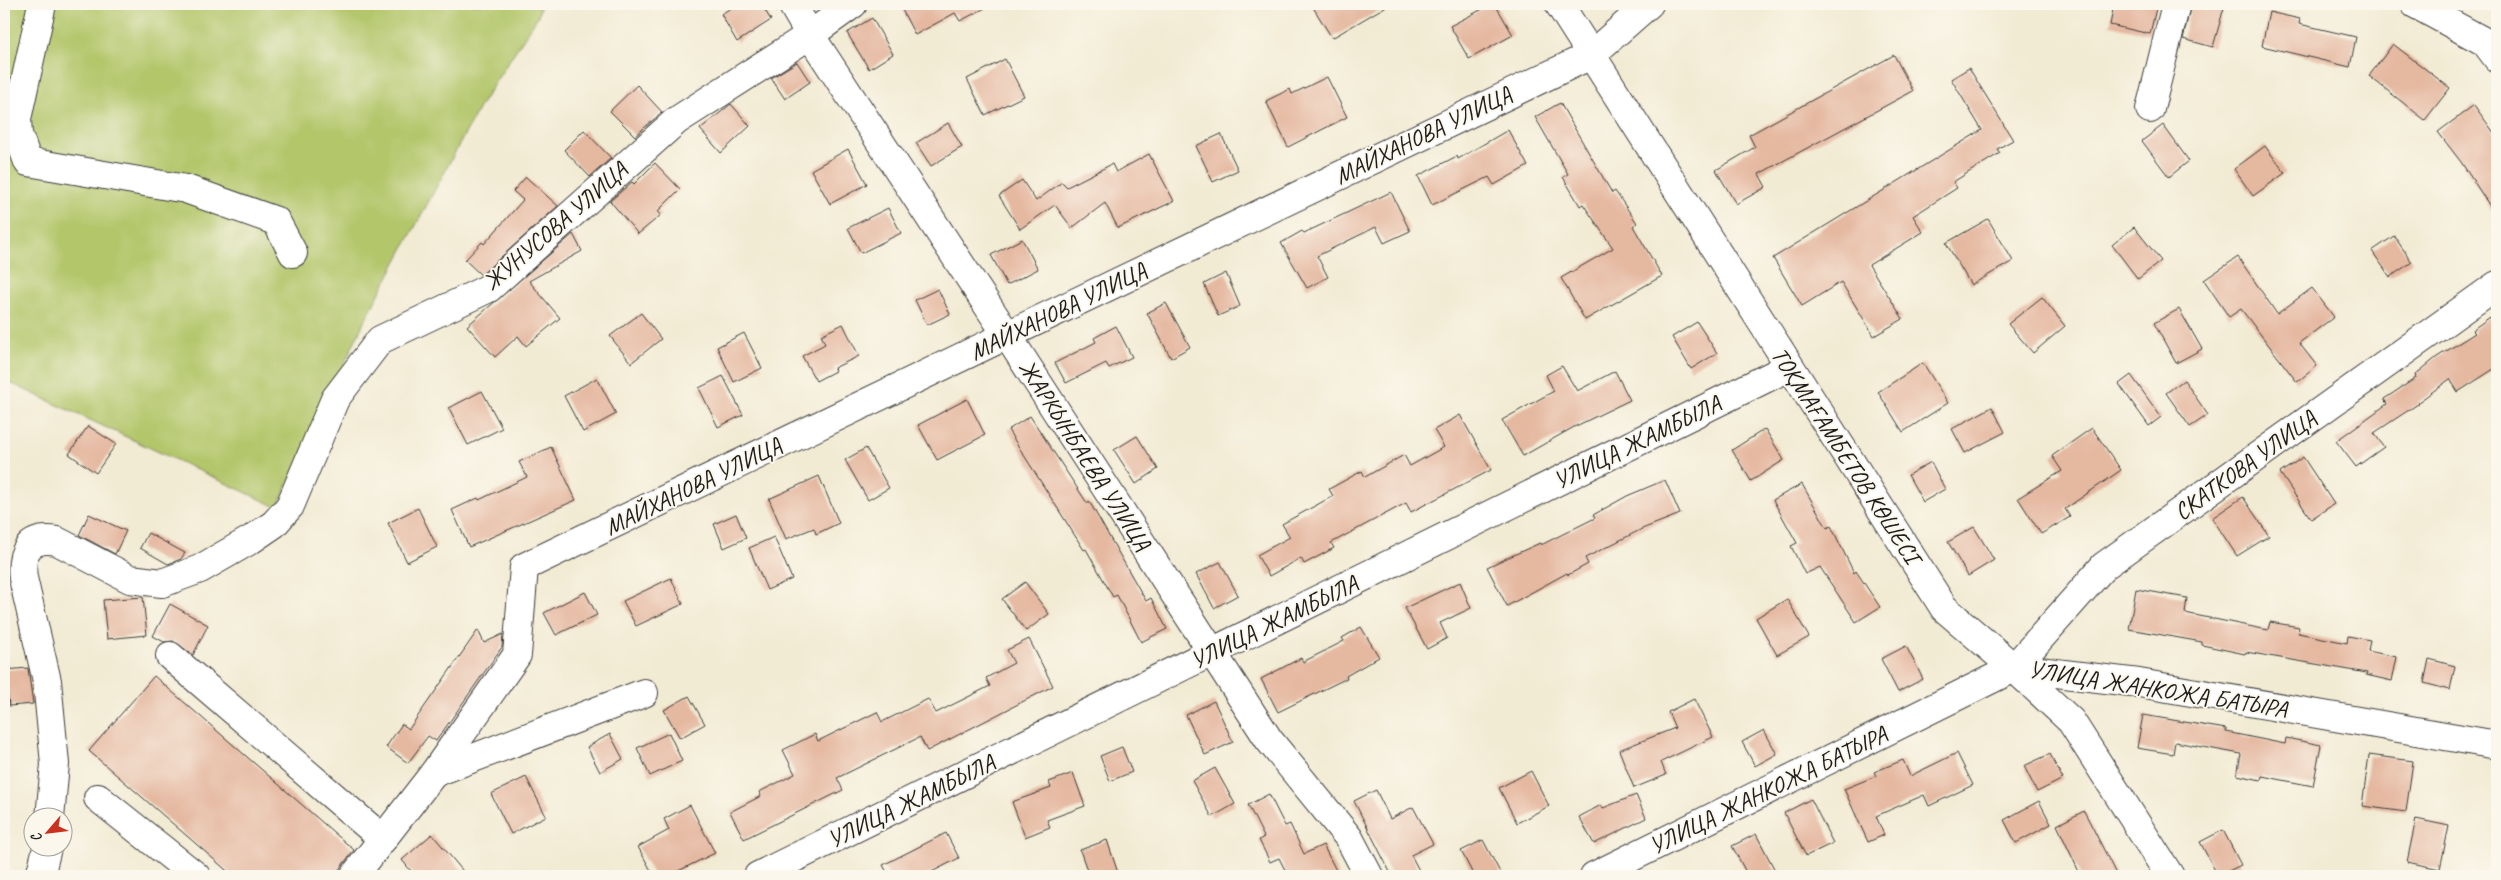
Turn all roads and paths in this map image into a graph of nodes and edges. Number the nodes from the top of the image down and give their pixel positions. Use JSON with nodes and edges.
{"nodes":[{"id":1,"x":42,"y":4,"type":"edge"},
{"id":2,"x":792,"y":4,"type":"edge"},
{"id":3,"x":853,"y":4,"type":"edge"},
{"id":4,"x":1559,"y":4,"type":"edge"},
{"id":5,"x":1649,"y":4,"type":"edge"},
{"id":6,"x":2176,"y":4,"type":"edge"},
{"id":7,"x":2415,"y":4,"type":"edge"},
{"id":8,"x":810,"y":35,"type":"junction"},
{"id":9,"x":2493,"y":44,"type":"edge"},
{"id":10,"x":1591,"y":55,"type":"junction"},
{"id":11,"x":2150,"y":108,"type":"dead end"},
{"id":12,"x":293,"y":253,"type":"dead end"},
{"id":13,"x":2497,"y":285,"type":"edge"},
{"id":14,"x":1007,"y":335,"type":"junction"},
{"id":15,"x":1789,"y":367,"type":"junction"},
{"id":16,"x":1213,"y":653,"type":"junction"},
{"id":17,"x":170,"y":656,"type":"dead end"},
{"id":18,"x":2014,"y":668,"type":"junction"},
{"id":19,"x":644,"y":693,"type":"dead end"},
{"id":20,"x":2497,"y":745,"type":"edge"},
{"id":21,"x":434,"y":773,"type":"junction"},
{"id":22,"x":98,"y":798,"type":"dead end"},
{"id":23,"x":51,"y":808,"type":"edge"},
{"id":24,"x":383,"y":838,"type":"junction"},
{"id":25,"x":44,"y":858,"type":"edge"},
{"id":26,"x":40,"y":876,"type":"edge"},
{"id":27,"x":196,"y":876,"type":"edge"},
{"id":28,"x":354,"y":876,"type":"edge"},
{"id":29,"x":758,"y":876,"type":"edge"},
{"id":30,"x":1369,"y":876,"type":"edge"},
{"id":31,"x":1594,"y":876,"type":"edge"},
{"id":32,"x":2170,"y":876,"type":"edge"}],
"edges":[{"from":1,"to":12,"type":"street"},
{"from":2,"to":8,"type":"street","name":"ЖАРКЫНБАЕВА УЛИЦА"},
{"from":3,"to":8,"type":"street","name":"ЖУНУСОВА УЛИЦА"},
{"from":4,"to":10,"type":"street","name":"ТОҚМАҒАМБЕТОВ КӨШЕСІ"},
{"from":5,"to":10,"type":"street","name":"МАЙХАНОВА УЛИЦА"},
{"from":6,"to":11,"type":"street"},
{"from":7,"to":9,"type":"street"},
{"from":8,"to":14,"type":"street","name":"ЖАРКЫНБАЕВА УЛИЦА"},
{"from":8,"to":23,"type":"street","name":"ЖУНУСОВА УЛИЦА"},
{"from":10,"to":14,"type":"street","name":"МАЙХАНОВА УЛИЦА"},
{"from":10,"to":15,"type":"street","name":"ТОҚМАҒАМБЕТОВ КӨШЕСІ"},
{"from":13,"to":18,"type":"street","name":"СКАТКОВА УЛИЦА"},
{"from":14,"to":16,"type":"street","name":"ЖАРКЫНБАЕВА УЛИЦА"},
{"from":14,"to":21,"type":"street","name":"МАЙХАНОВА УЛИЦА"},
{"from":15,"to":16,"type":"street","name":"УЛИЦА ЖАМБЫЛА"},
{"from":15,"to":18,"type":"street","name":"ТОҚМАҒАМБЕТОВ КӨШЕСІ"},
{"from":16,"to":29,"type":"street","name":"УЛИЦА ЖАМБЫЛА"},
{"from":16,"to":30,"type":"street","name":"ЖАРКЫНБАЕВА УЛИЦА"},
{"from":17,"to":24,"type":"street"},
{"from":18,"to":20,"type":"street","name":"УЛИЦА ЖАНКОЖА БАТЫРА"},
{"from":18,"to":31,"type":"street","name":"УЛИЦА ЖАНКОЖА БАТЫРА"},
{"from":18,"to":32,"type":"street","name":"ТОҚМАҒАМБЕТОВ КӨШЕСІ"},
{"from":19,"to":21,"type":"street"},
{"from":21,"to":24,"type":"street"},
{"from":22,"to":27,"type":"street"},
{"from":24,"to":28,"type":"street"},
{"from":25,"to":26,"type":"street"}]}
